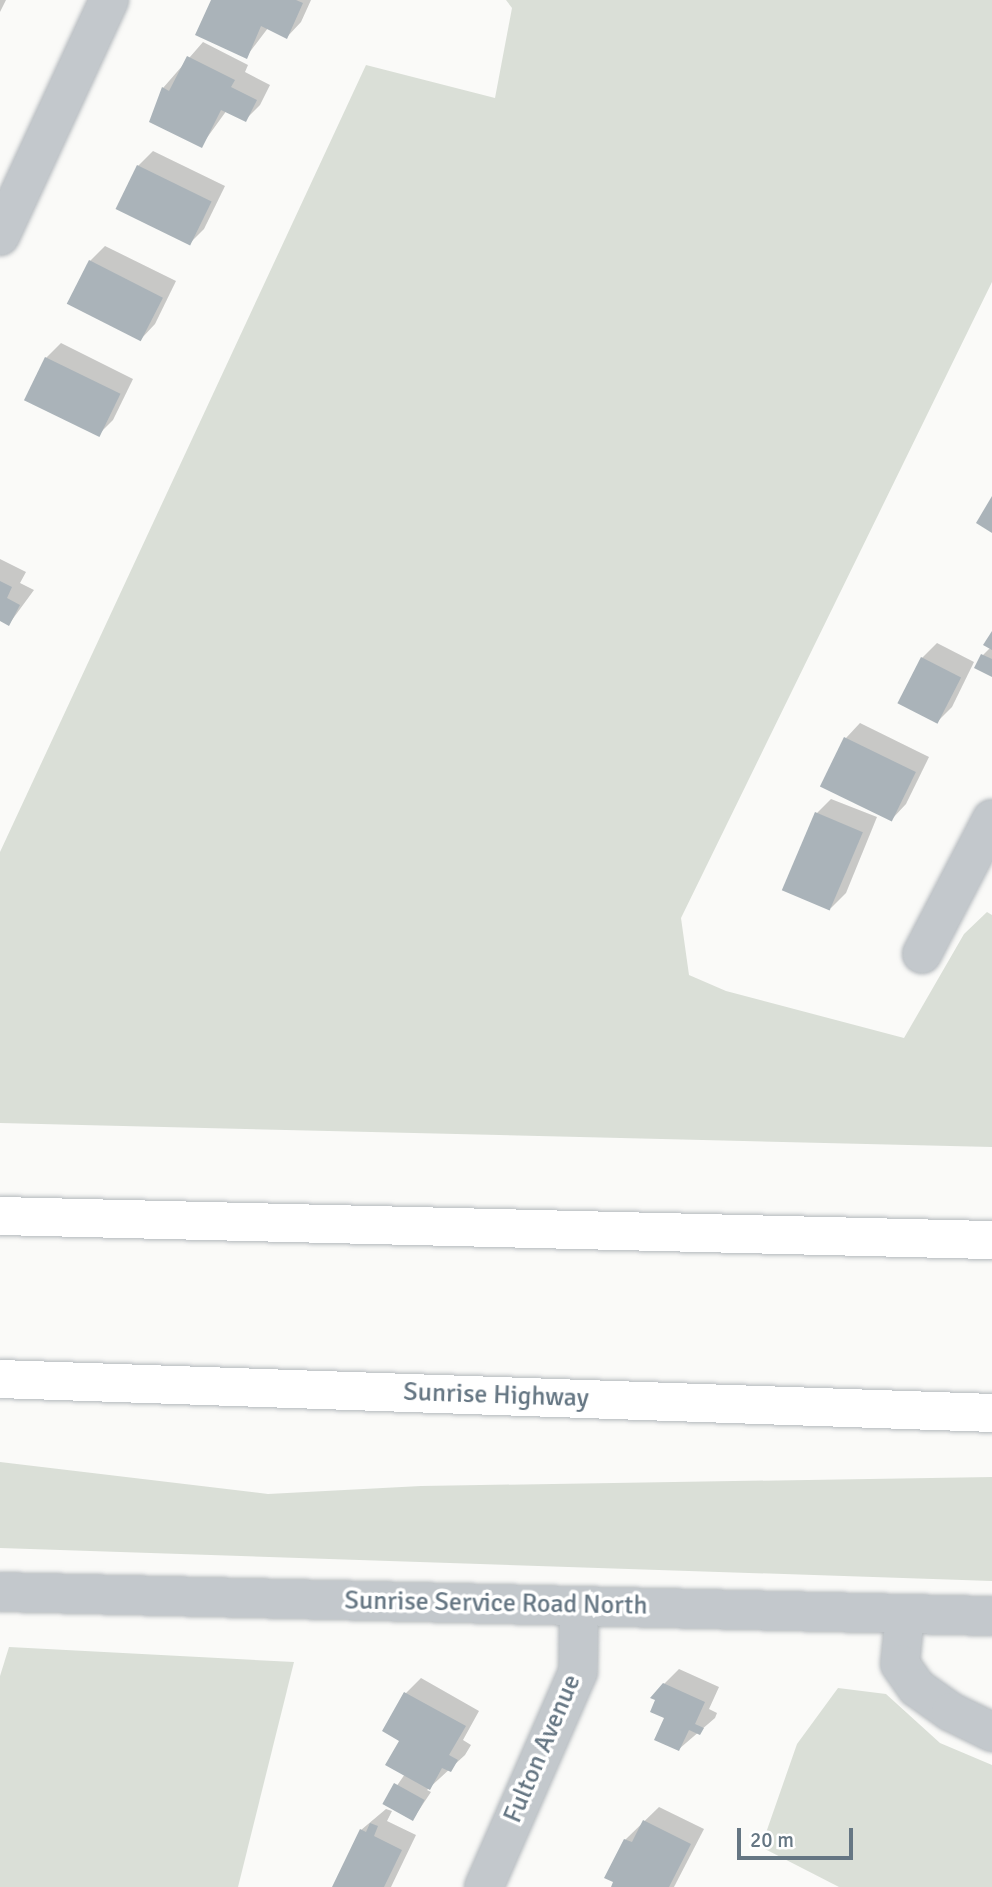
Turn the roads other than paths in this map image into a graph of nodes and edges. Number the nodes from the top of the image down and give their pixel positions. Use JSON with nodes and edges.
{"nodes":[{"id":1,"x":109,"y":0,"type":"edge"},
{"id":2,"x":0,"y":236,"type":"edge"},
{"id":3,"x":992,"y":818,"type":"edge"},
{"id":4,"x":922,"y":954,"type":"dead end"},
{"id":5,"x":0,"y":1216,"type":"edge"},
{"id":6,"x":992,"y":1240,"type":"edge"},
{"id":7,"x":0,"y":1379,"type":"edge"},
{"id":8,"x":992,"y":1413,"type":"edge"},
{"id":9,"x":0,"y":1592,"type":"edge"},
{"id":10,"x":579,"y":1606,"type":"junction"},
{"id":11,"x":905,"y":1614,"type":"junction"},
{"id":12,"x":992,"y":1616,"type":"edge"},
{"id":13,"x":992,"y":1732,"type":"edge"},
{"id":14,"x":484,"y":1887,"type":"edge"}],
"edges":[{"from":1,"to":2,"type":"street"},
{"from":3,"to":4,"type":"street"},
{"from":5,"to":6,"type":"highway"},
{"from":7,"to":8,"type":"highway","name":"Sunrise Highway"},
{"from":9,"to":10,"type":"street","name":"Sunrise Service Road North"},
{"from":10,"to":11,"type":"street","name":"Sunrise Service Road North"},
{"from":10,"to":14,"type":"street","name":"Fulton Avenue"},
{"from":11,"to":12,"type":"street","name":"Sunrise Service Road North"},
{"from":11,"to":13,"type":"street"}]}
